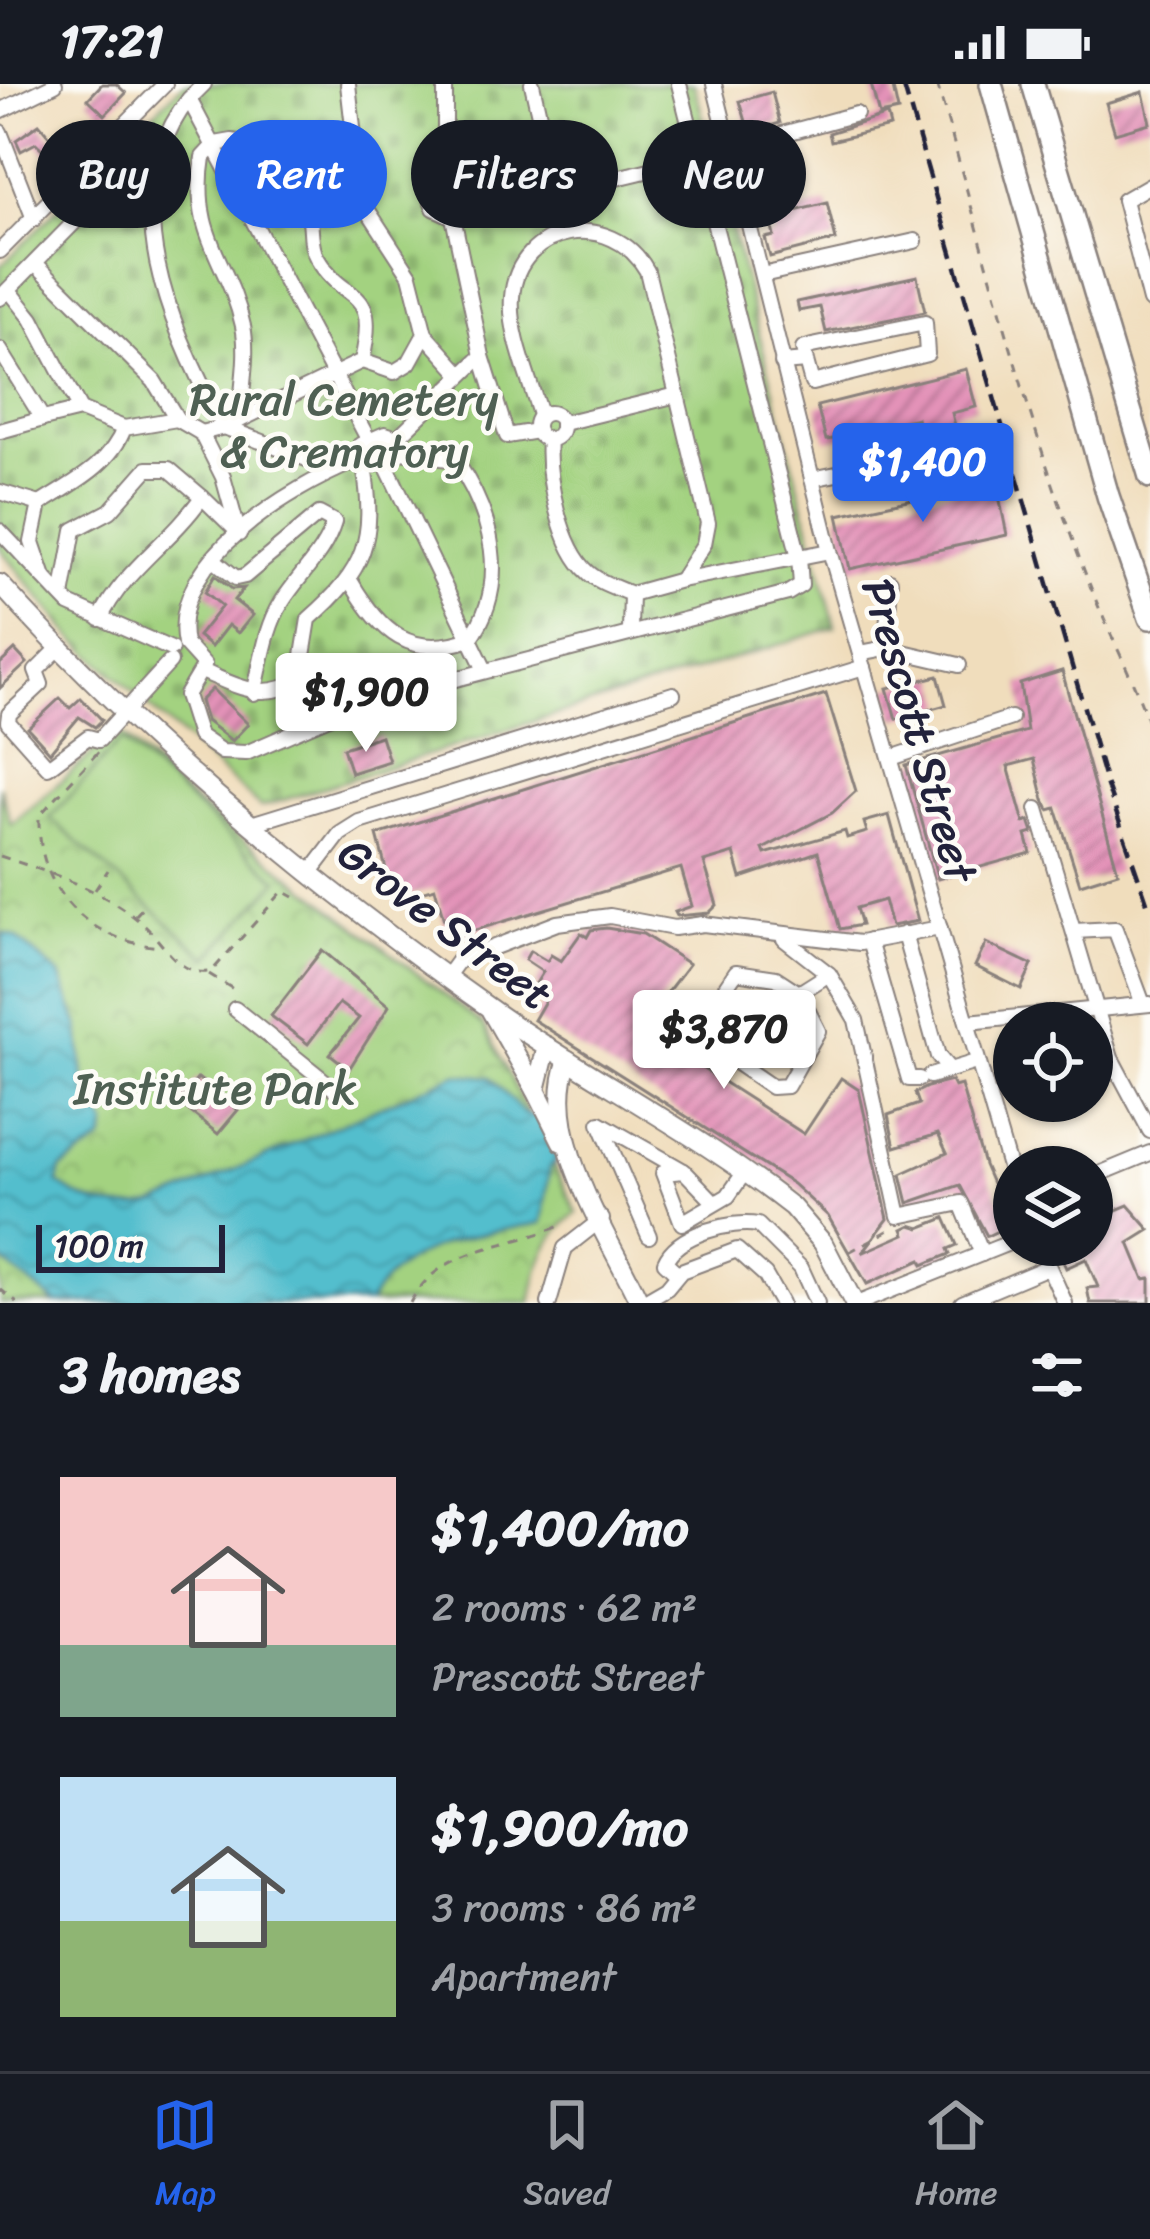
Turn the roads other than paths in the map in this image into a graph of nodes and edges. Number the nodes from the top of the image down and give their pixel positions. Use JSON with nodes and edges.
{"nodes":[{"id":1,"x":55,"y":84,"type":"edge"},
{"id":2,"x":165,"y":84,"type":"edge"},
{"id":3,"x":348,"y":84,"type":"edge"},
{"id":4,"x":532,"y":84,"type":"edge"},
{"id":5,"x":679,"y":84,"type":"edge"},
{"id":6,"x":715,"y":84,"type":"edge"},
{"id":7,"x":991,"y":84,"type":"edge"},
{"id":8,"x":1033,"y":84,"type":"edge"},
{"id":9,"x":442,"y":86,"type":"edge"},
{"id":10,"x":194,"y":90,"type":"edge"},
{"id":11,"x":0,"y":111,"type":"edge"},
{"id":12,"x":856,"y":115,"type":"dead end"},
{"id":13,"x":172,"y":120,"type":"edge"},
{"id":14,"x":352,"y":120,"type":"edge"},
{"id":15,"x":444,"y":120,"type":"edge"},
{"id":16,"x":540,"y":120,"type":"edge"},
{"id":17,"x":689,"y":120,"type":"edge"},
{"id":18,"x":724,"y":120,"type":"edge"},
{"id":19,"x":806,"y":128,"type":"edge"},
{"id":20,"x":0,"y":132,"type":"edge"},
{"id":21,"x":215,"y":145,"type":"joint"},
{"id":22,"x":1150,"y":185,"type":"edge"},
{"id":23,"x":34,"y":219,"type":"junction"},
{"id":24,"x":69,"y":228,"type":"edge"},
{"id":25,"x":154,"y":228,"type":"edge"},
{"id":26,"x":257,"y":228,"type":"edge"},
{"id":27,"x":309,"y":228,"type":"edge"},
{"id":28,"x":379,"y":228,"type":"edge"},
{"id":29,"x":456,"y":228,"type":"edge"},
{"id":30,"x":564,"y":228,"type":"edge"},
{"id":31,"x":717,"y":228,"type":"edge"},
{"id":32,"x":751,"y":228,"type":"edge"},
{"id":33,"x":565,"y":231,"type":"junction"},
{"id":34,"x":915,"y":241,"type":"dead end"},
{"id":35,"x":0,"y":251,"type":"edge"},
{"id":36,"x":35,"y":263,"type":"junction"},
{"id":37,"x":762,"y":275,"type":"junction"},
{"id":38,"x":4,"y":294,"type":"edge"},
{"id":39,"x":1150,"y":301,"type":"edge"},
{"id":40,"x":425,"y":334,"type":"junction"},
{"id":41,"x":0,"y":350,"type":"edge"},
{"id":42,"x":482,"y":356,"type":"junction"},
{"id":43,"x":362,"y":361,"type":"junction"},
{"id":44,"x":806,"y":361,"type":"junction"},
{"id":45,"x":782,"y":363,"type":"junction"},
{"id":46,"x":460,"y":374,"type":"junction"},
{"id":47,"x":332,"y":375,"type":"junction"},
{"id":48,"x":677,"y":395,"type":"junction"},
{"id":49,"x":80,"y":410,"type":"junction"},
{"id":50,"x":43,"y":419,"type":"junction"},
{"id":51,"x":177,"y":419,"type":"junction"},
{"id":52,"x":240,"y":420,"type":"junction"},
{"id":53,"x":563,"y":423,"type":"junction"},
{"id":54,"x":224,"y":427,"type":"junction"},
{"id":55,"x":124,"y":428,"type":"junction"},
{"id":56,"x":542,"y":429,"type":"junction"},
{"id":57,"x":0,"y":431,"type":"edge"},
{"id":58,"x":201,"y":433,"type":"junction"},
{"id":59,"x":368,"y":439,"type":"junction"},
{"id":60,"x":392,"y":450,"type":"junction"},
{"id":61,"x":359,"y":464,"type":"junction"},
{"id":62,"x":335,"y":470,"type":"junction"},
{"id":63,"x":923,"y":470,"type":"dead end"},
{"id":64,"x":1150,"y":476,"type":"edge"},
{"id":65,"x":812,"y":479,"type":"junction"},
{"id":66,"x":0,"y":492,"type":"edge"},
{"id":67,"x":202,"y":497,"type":"junction"},
{"id":68,"x":40,"y":504,"type":"junction"},
{"id":69,"x":0,"y":531,"type":"edge"},
{"id":70,"x":239,"y":535,"type":"junction"},
{"id":71,"x":830,"y":551,"type":"junction"},
{"id":72,"x":799,"y":557,"type":"junction"},
{"id":73,"x":214,"y":560,"type":"junction"},
{"id":74,"x":44,"y":578,"type":"junction"},
{"id":75,"x":681,"y":580,"type":"junction"},
{"id":76,"x":890,"y":581,"type":"dead end"},
{"id":77,"x":351,"y":582,"type":"junction"},
{"id":78,"x":0,"y":584,"type":"edge"},
{"id":79,"x":632,"y":594,"type":"junction"},
{"id":80,"x":62,"y":596,"type":"junction"},
{"id":81,"x":1150,"y":618,"type":"edge"},
{"id":82,"x":100,"y":619,"type":"junction"},
{"id":83,"x":631,"y":630,"type":"junction"},
{"id":84,"x":470,"y":639,"type":"junction"},
{"id":85,"x":60,"y":647,"type":"junction"},
{"id":86,"x":886,"y":648,"type":"junction"},
{"id":87,"x":175,"y":652,"type":"junction"},
{"id":88,"x":862,"y":660,"type":"junction"},
{"id":89,"x":958,"y":664,"type":"dead end"},
{"id":90,"x":485,"y":670,"type":"junction"},
{"id":91,"x":198,"y":676,"type":"junction"},
{"id":92,"x":254,"y":693,"type":"junction"},
{"id":93,"x":673,"y":694,"type":"dead end"},
{"id":94,"x":126,"y":713,"type":"junction"},
{"id":95,"x":1012,"y":718,"type":"dead end"},
{"id":96,"x":891,"y":758,"type":"junction"},
{"id":97,"x":1037,"y":809,"type":"dead end"},
{"id":98,"x":250,"y":824,"type":"junction"},
{"id":99,"x":311,"y":872,"type":"junction"},
{"id":100,"x":940,"y":928,"type":"junction"},
{"id":101,"x":1074,"y":931,"type":"junction"},
{"id":102,"x":904,"y":934,"type":"junction"},
{"id":103,"x":781,"y":936,"type":"junction"},
{"id":104,"x":869,"y":941,"type":"junction"},
{"id":105,"x":829,"y":974,"type":"junction"},
{"id":106,"x":447,"y":976,"type":"junction"},
{"id":107,"x":799,"y":993,"type":"junction"},
{"id":108,"x":1095,"y":1002,"type":"edge"},
{"id":109,"x":1147,"y":1004,"type":"edge"},
{"id":110,"x":1113,"y":1005,"type":"edge"},
{"id":111,"x":488,"y":1007,"type":"junction"},
{"id":112,"x":235,"y":1009,"type":"dead end"},
{"id":113,"x":993,"y":1019,"type":"edge"},
{"id":114,"x":968,"y":1022,"type":"junction"},
{"id":115,"x":547,"y":1046,"type":"junction"},
{"id":116,"x":1113,"y":1059,"type":"edge"},
{"id":117,"x":568,"y":1060,"type":"junction"},
{"id":118,"x":976,"y":1062,"type":"junction"},
{"id":119,"x":949,"y":1069,"type":"junction"},
{"id":120,"x":536,"y":1090,"type":"junction"},
{"id":121,"x":337,"y":1091,"type":"dead end"},
{"id":122,"x":1150,"y":1131,"type":"edge"},
{"id":123,"x":1002,"y":1146,"type":"edge"},
{"id":124,"x":1150,"y":1153,"type":"edge"},
{"id":125,"x":575,"y":1160,"type":"junction"},
{"id":126,"x":1113,"y":1168,"type":"edge"},
{"id":127,"x":684,"y":1171,"type":"junction"},
{"id":128,"x":744,"y":1173,"type":"junction"},
{"id":129,"x":715,"y":1203,"type":"junction"},
{"id":130,"x":602,"y":1220,"type":"junction"},
{"id":131,"x":763,"y":1228,"type":"junction"},
{"id":132,"x":650,"y":1236,"type":"dead end"},
{"id":133,"x":993,"y":1250,"type":"edge"},
{"id":134,"x":743,"y":1254,"type":"junction"},
{"id":135,"x":982,"y":1254,"type":"junction"},
{"id":136,"x":1048,"y":1267,"type":"joint"},
{"id":137,"x":678,"y":1274,"type":"junction"},
{"id":138,"x":549,"y":1303,"type":"edge"},
{"id":139,"x":641,"y":1303,"type":"edge"},
{"id":140,"x":781,"y":1303,"type":"edge"},
{"id":141,"x":817,"y":1303,"type":"edge"},
{"id":142,"x":857,"y":1303,"type":"edge"},
{"id":143,"x":962,"y":1303,"type":"edge"},
{"id":144,"x":1065,"y":1303,"type":"edge"}],
"edges":[{"from":1,"to":11,"type":"street"},
{"from":2,"to":23,"type":"street"},
{"from":3,"to":14,"type":"street"},
{"from":4,"to":16,"type":"street"},
{"from":5,"to":17,"type":"street"},
{"from":6,"to":18,"type":"street","name":"Prescott Street"},
{"from":7,"to":81,"type":"highway"},
{"from":8,"to":64,"type":"highway"},
{"from":9,"to":15,"type":"street"},
{"from":10,"to":13,"type":"street"},
{"from":10,"to":21,"type":"street"},
{"from":12,"to":19,"type":"street"},
{"from":20,"to":23,"type":"street"},
{"from":21,"to":52,"type":"street"},
{"from":22,"to":39,"type":"street"},
{"from":23,"to":35,"type":"street"},
{"from":24,"to":36,"type":"street"},
{"from":25,"to":54,"type":"street"},
{"from":26,"to":47,"type":"street"},
{"from":27,"to":43,"type":"street"},
{"from":28,"to":40,"type":"street"},
{"from":29,"to":42,"type":"street"},
{"from":30,"to":33,"type":"street"},
{"from":31,"to":72,"type":"street"},
{"from":32,"to":37,"type":"street","name":"Prescott Street"},
{"from":33,"to":48,"type":"street"},
{"from":33,"to":56,"type":"street"},
{"from":34,"to":37,"type":"street"},
{"from":36,"to":38,"type":"street"},
{"from":36,"to":51,"type":"street"},
{"from":37,"to":45,"type":"street","name":"Prescott Street"},
{"from":38,"to":49,"type":"street"},
{"from":40,"to":43,"type":"street"},
{"from":40,"to":46,"type":"street"},
{"from":41,"to":50,"type":"street"},
{"from":42,"to":46,"type":"street"},
{"from":42,"to":56,"type":"street"},
{"from":43,"to":47,"type":"street"},
{"from":44,"to":44,"type":"street"},
{"from":44,"to":45,"type":"street"},
{"from":45,"to":65,"type":"street","name":"Prescott Street"},
{"from":46,"to":60,"type":"street"},
{"from":47,"to":52,"type":"street"},
{"from":47,"to":59,"type":"street"},
{"from":48,"to":53,"type":"street"},
{"from":48,"to":75,"type":"street"},
{"from":49,"to":50,"type":"street"},
{"from":49,"to":55,"type":"street"},
{"from":50,"to":57,"type":"street"},
{"from":51,"to":55,"type":"street"},
{"from":51,"to":58,"type":"street"},
{"from":52,"to":54,"type":"street"},
{"from":53,"to":56,"type":"street"},
{"from":53,"to":56,"type":"street"},
{"from":54,"to":58,"type":"street"},
{"from":54,"to":62,"type":"street"},
{"from":55,"to":68,"type":"street"},
{"from":56,"to":79,"type":"street"},
{"from":58,"to":70,"type":"street"},
{"from":59,"to":60,"type":"street"},
{"from":59,"to":61,"type":"street"},
{"from":60,"to":61,"type":"street"},
{"from":60,"to":84,"type":"street"},
{"from":60,"to":84,"type":"street"},
{"from":61,"to":62,"type":"street"},
{"from":61,"to":77,"type":"street"},
{"from":62,"to":70,"type":"street"},
{"from":63,"to":65,"type":"street"},
{"from":65,"to":71,"type":"street","name":"Prescott Street"},
{"from":66,"to":68,"type":"street"},
{"from":67,"to":70,"type":"street"},
{"from":67,"to":80,"type":"street"},
{"from":67,"to":82,"type":"street"},
{"from":68,"to":74,"type":"street"},
{"from":69,"to":74,"type":"street"},
{"from":70,"to":73,"type":"street"},
{"from":71,"to":72,"type":"street"},
{"from":71,"to":88,"type":"street","name":"Prescott Street"},
{"from":72,"to":75,"type":"street"},
{"from":72,"to":83,"type":"street"},
{"from":73,"to":87,"type":"street"},
{"from":73,"to":92,"type":"street"},
{"from":74,"to":80,"type":"street"},
{"from":75,"to":79,"type":"street"},
{"from":76,"to":86,"type":"street"},
{"from":77,"to":84,"type":"street"},
{"from":77,"to":92,"type":"street"},
{"from":78,"to":85,"type":"main road","name":"Grove Street"},
{"from":79,"to":83,"type":"street"},
{"from":80,"to":82,"type":"street"},
{"from":82,"to":87,"type":"street"},
{"from":83,"to":90,"type":"street"},
{"from":84,"to":90,"type":"street"},
{"from":85,"to":94,"type":"main road","name":"Grove Street"},
{"from":85,"to":94,"type":"street"},
{"from":86,"to":88,"type":"street"},
{"from":86,"to":89,"type":"street"},
{"from":87,"to":91,"type":"street"},
{"from":87,"to":91,"type":"street"},
{"from":87,"to":94,"type":"street"},
{"from":88,"to":96,"type":"street","name":"Prescott Street"},
{"from":88,"to":99,"type":"street"},
{"from":90,"to":91,"type":"street"},
{"from":91,"to":92,"type":"street"},
{"from":93,"to":98,"type":"street"},
{"from":94,"to":98,"type":"main road","name":"Grove Street"},
{"from":95,"to":96,"type":"street"},
{"from":96,"to":100,"type":"street","name":"Prescott Street"},
{"from":97,"to":101,"type":"street"},
{"from":98,"to":99,"type":"main road","name":"Grove Street"},
{"from":99,"to":106,"type":"main road","name":"Grove Street"},
{"from":100,"to":102,"type":"street"},
{"from":100,"to":114,"type":"street","name":"Prescott Street"},
{"from":101,"to":108,"type":"street"},
{"from":101,"to":109,"type":"street"},
{"from":102,"to":104,"type":"street"},
{"from":102,"to":119,"type":"street"},
{"from":103,"to":104,"type":"street"},
{"from":103,"to":105,"type":"street"},
{"from":103,"to":106,"type":"street"},
{"from":104,"to":119,"type":"street"},
{"from":105,"to":107,"type":"street"},
{"from":105,"to":135,"type":"street"},
{"from":106,"to":111,"type":"main road","name":"Grove Street"},
{"from":107,"to":107,"type":"street"},
{"from":109,"to":110,"type":"street"},
{"from":111,"to":115,"type":"main road","name":"Grove Street"},
{"from":111,"to":120,"type":"main road"},
{"from":112,"to":121,"type":"street"},
{"from":113,"to":114,"type":"street"},
{"from":114,"to":118,"type":"street","name":"Prescott Street"},
{"from":115,"to":117,"type":"main road","name":"Grove Street"},
{"from":115,"to":120,"type":"main road"},
{"from":116,"to":122,"type":"street"},
{"from":117,"to":125,"type":"main road"},
{"from":117,"to":128,"type":"main road","name":"Grove Street"},
{"from":118,"to":119,"type":"street"},
{"from":118,"to":123,"type":"street","name":"Prescott Street"},
{"from":120,"to":125,"type":"main road"},
{"from":124,"to":126,"type":"street"},
{"from":125,"to":130,"type":"main road"},
{"from":127,"to":129,"type":"street"},
{"from":127,"to":129,"type":"street"},
{"from":127,"to":132,"type":"street"},
{"from":128,"to":129,"type":"street"},
{"from":128,"to":142,"type":"main road","name":"Grove Street"},
{"from":130,"to":138,"type":"street"},
{"from":130,"to":139,"type":"main road"},
{"from":131,"to":134,"type":"street"},
{"from":131,"to":137,"type":"street"},
{"from":131,"to":141,"type":"street"},
{"from":133,"to":135,"type":"street"},
{"from":134,"to":137,"type":"street"},
{"from":134,"to":140,"type":"street"},
{"from":135,"to":142,"type":"street"},
{"from":136,"to":143,"type":"street"},
{"from":136,"to":144,"type":"street"},
{"from":137,"to":139,"type":"street"}]}
